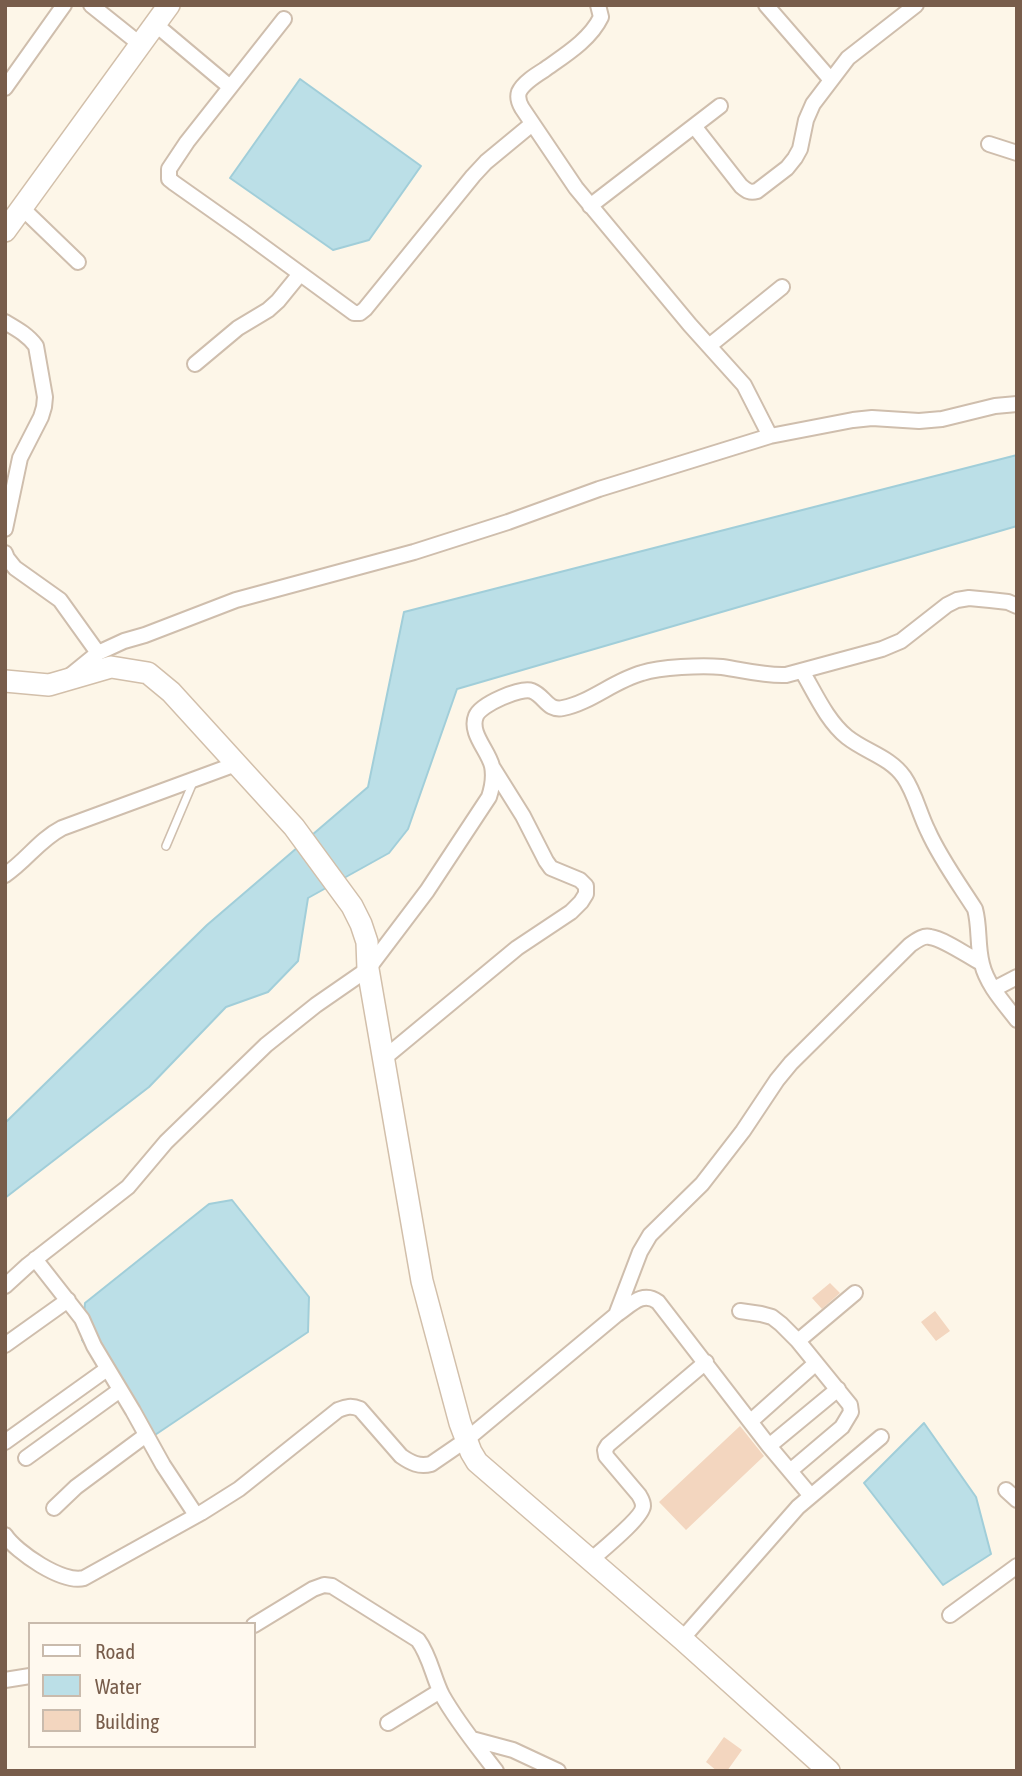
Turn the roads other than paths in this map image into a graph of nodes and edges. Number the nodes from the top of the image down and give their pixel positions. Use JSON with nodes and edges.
{"nodes":[{"id":1,"x":64,"y":5,"type":"edge"},
{"id":2,"x":91,"y":5,"type":"edge"},
{"id":3,"x":169,"y":5,"type":"edge"},
{"id":4,"x":598,"y":5,"type":"edge"},
{"id":5,"x":766,"y":5,"type":"edge"},
{"id":6,"x":910,"y":7,"type":"edge"},
{"id":7,"x":284,"y":19,"type":"dead end"},
{"id":8,"x":155,"y":24,"type":"junction"},
{"id":9,"x":141,"y":45,"type":"junction"},
{"id":10,"x":831,"y":80,"type":"junction"},
{"id":11,"x":230,"y":87,"type":"junction"},
{"id":12,"x":5,"y":88,"type":"edge"},
{"id":13,"x":720,"y":106,"type":"dead end"},
{"id":14,"x":532,"y":124,"type":"junction"},
{"id":15,"x":694,"y":126,"type":"junction"},
{"id":16,"x":989,"y":144,"type":"dead end"},
{"id":17,"x":1017,"y":153,"type":"edge"},
{"id":18,"x":590,"y":206,"type":"junction"},
{"id":19,"x":22,"y":208,"type":"junction"},
{"id":20,"x":5,"y":231,"type":"edge"},
{"id":21,"x":78,"y":262,"type":"dead end"},
{"id":22,"x":300,"y":274,"type":"junction"},
{"id":23,"x":782,"y":286,"type":"dead end"},
{"id":24,"x":5,"y":322,"type":"edge"},
{"id":25,"x":709,"y":346,"type":"junction"},
{"id":26,"x":195,"y":364,"type":"dead end"},
{"id":27,"x":1017,"y":404,"type":"edge"},
{"id":28,"x":770,"y":436,"type":"junction"},
{"id":29,"x":5,"y":529,"type":"edge"},
{"id":30,"x":5,"y":553,"type":"edge"},
{"id":31,"x":1017,"y":606,"type":"edge"},
{"id":32,"x":98,"y":653,"type":"junction"},
{"id":33,"x":802,"y":671,"type":"junction"},
{"id":34,"x":5,"y":681,"type":"edge"},
{"id":35,"x":65,"y":681,"type":"junction"},
{"id":36,"x":236,"y":764,"type":"junction"},
{"id":37,"x":492,"y":765,"type":"junction"},
{"id":38,"x":194,"y":779,"type":"junction"},
{"id":39,"x":166,"y":846,"type":"dead end"},
{"id":40,"x":5,"y":875,"type":"edge"},
{"id":41,"x":981,"y":963,"type":"junction"},
{"id":42,"x":368,"y":969,"type":"junction"},
{"id":43,"x":1017,"y":977,"type":"edge"},
{"id":44,"x":994,"y":989,"type":"junction"},
{"id":45,"x":1017,"y":1020,"type":"edge"},
{"id":46,"x":383,"y":1059,"type":"junction"},
{"id":47,"x":35,"y":1259,"type":"junction"},
{"id":48,"x":5,"y":1286,"type":"edge"},
{"id":49,"x":855,"y":1293,"type":"dead end"},
{"id":50,"x":68,"y":1300,"type":"junction"},
{"id":51,"x":740,"y":1311,"type":"dead end"},
{"id":52,"x":616,"y":1315,"type":"junction"},
{"id":53,"x":797,"y":1341,"type":"junction"},
{"id":54,"x":5,"y":1345,"type":"edge"},
{"id":55,"x":706,"y":1362,"type":"junction"},
{"id":56,"x":817,"y":1363,"type":"junction"},
{"id":57,"x":107,"y":1369,"type":"junction"},
{"id":58,"x":838,"y":1388,"type":"junction"},
{"id":59,"x":120,"y":1390,"type":"junction"},
{"id":60,"x":751,"y":1421,"type":"junction"},
{"id":61,"x":146,"y":1435,"type":"junction"},
{"id":62,"x":881,"y":1437,"type":"dead end"},
{"id":63,"x":466,"y":1440,"type":"junction"},
{"id":64,"x":5,"y":1442,"type":"edge"},
{"id":65,"x":769,"y":1446,"type":"junction"},
{"id":66,"x":26,"y":1458,"type":"dead end"},
{"id":67,"x":790,"y":1471,"type":"junction"},
{"id":68,"x":811,"y":1496,"type":"junction"},
{"id":69,"x":54,"y":1508,"type":"dead end"},
{"id":70,"x":196,"y":1515,"type":"junction"},
{"id":71,"x":5,"y":1535,"type":"edge"},
{"id":72,"x":591,"y":1560,"type":"junction"},
{"id":73,"x":1017,"y":1566,"type":"edge"},
{"id":74,"x":950,"y":1615,"type":"dead end"},
{"id":75,"x":256,"y":1624,"type":"edge"},
{"id":76,"x":682,"y":1639,"type":"junction"},
{"id":77,"x":28,"y":1676,"type":"edge"},
{"id":78,"x":5,"y":1680,"type":"edge"},
{"id":79,"x":440,"y":1691,"type":"junction"},
{"id":80,"x":388,"y":1723,"type":"dead end"},
{"id":81,"x":471,"y":1740,"type":"junction"},
{"id":82,"x":496,"y":1771,"type":"edge"},
{"id":83,"x":558,"y":1771,"type":"edge"},
{"id":84,"x":829,"y":1771,"type":"edge"}],
"edges":[{"from":1,"to":12,"type":"street"},
{"from":2,"to":9,"type":"street"},
{"from":3,"to":8,"type":"main road"},
{"from":4,"to":14,"type":"street"},
{"from":5,"to":10,"type":"street"},
{"from":6,"to":10,"type":"street"},
{"from":7,"to":11,"type":"street"},
{"from":8,"to":9,"type":"main road"},
{"from":8,"to":11,"type":"street"},
{"from":9,"to":19,"type":"main road"},
{"from":10,"to":15,"type":"street"},
{"from":11,"to":22,"type":"street"},
{"from":13,"to":15,"type":"street"},
{"from":14,"to":18,"type":"street"},
{"from":14,"to":22,"type":"street"},
{"from":15,"to":18,"type":"street"},
{"from":16,"to":17,"type":"street"},
{"from":18,"to":25,"type":"street"},
{"from":19,"to":20,"type":"main road"},
{"from":19,"to":21,"type":"street"},
{"from":22,"to":26,"type":"street"},
{"from":23,"to":25,"type":"street"},
{"from":24,"to":29,"type":"street"},
{"from":25,"to":28,"type":"street"},
{"from":27,"to":28,"type":"street"},
{"from":28,"to":32,"type":"street"},
{"from":30,"to":32,"type":"street"},
{"from":31,"to":33,"type":"street"},
{"from":32,"to":35,"type":"street"},
{"from":33,"to":37,"type":"street"},
{"from":33,"to":41,"type":"street"},
{"from":34,"to":35,"type":"main road"},
{"from":35,"to":36,"type":"main road"},
{"from":36,"to":38,"type":"street"},
{"from":36,"to":42,"type":"main road"},
{"from":37,"to":42,"type":"street"},
{"from":37,"to":46,"type":"street"},
{"from":38,"to":39,"type":"lane"},
{"from":38,"to":40,"type":"street"},
{"from":41,"to":44,"type":"street"},
{"from":41,"to":52,"type":"street"},
{"from":42,"to":46,"type":"main road"},
{"from":42,"to":47,"type":"street"},
{"from":43,"to":44,"type":"street"},
{"from":44,"to":45,"type":"street"},
{"from":46,"to":63,"type":"main road"},
{"from":47,"to":48,"type":"street"},
{"from":47,"to":50,"type":"street"},
{"from":49,"to":53,"type":"street"},
{"from":50,"to":54,"type":"street"},
{"from":50,"to":57,"type":"street"},
{"from":51,"to":53,"type":"street"},
{"from":52,"to":55,"type":"street"},
{"from":52,"to":63,"type":"street"},
{"from":53,"to":56,"type":"street"},
{"from":55,"to":60,"type":"street"},
{"from":55,"to":72,"type":"street"},
{"from":56,"to":58,"type":"street"},
{"from":56,"to":60,"type":"street"},
{"from":57,"to":59,"type":"street"},
{"from":57,"to":64,"type":"street"},
{"from":58,"to":65,"type":"street"},
{"from":58,"to":67,"type":"street"},
{"from":59,"to":61,"type":"street"},
{"from":59,"to":66,"type":"street"},
{"from":60,"to":65,"type":"street"},
{"from":61,"to":69,"type":"street"},
{"from":61,"to":70,"type":"street"},
{"from":62,"to":68,"type":"street"},
{"from":63,"to":70,"type":"street"},
{"from":63,"to":72,"type":"main road"},
{"from":65,"to":67,"type":"street"},
{"from":67,"to":68,"type":"street"},
{"from":68,"to":76,"type":"street"},
{"from":70,"to":71,"type":"street"},
{"from":72,"to":76,"type":"main road"},
{"from":73,"to":74,"type":"street"},
{"from":75,"to":79,"type":"street"},
{"from":76,"to":84,"type":"main road"},
{"from":77,"to":78,"type":"street"},
{"from":79,"to":80,"type":"street"},
{"from":79,"to":81,"type":"street"},
{"from":81,"to":82,"type":"street"},
{"from":81,"to":83,"type":"street"}]}
